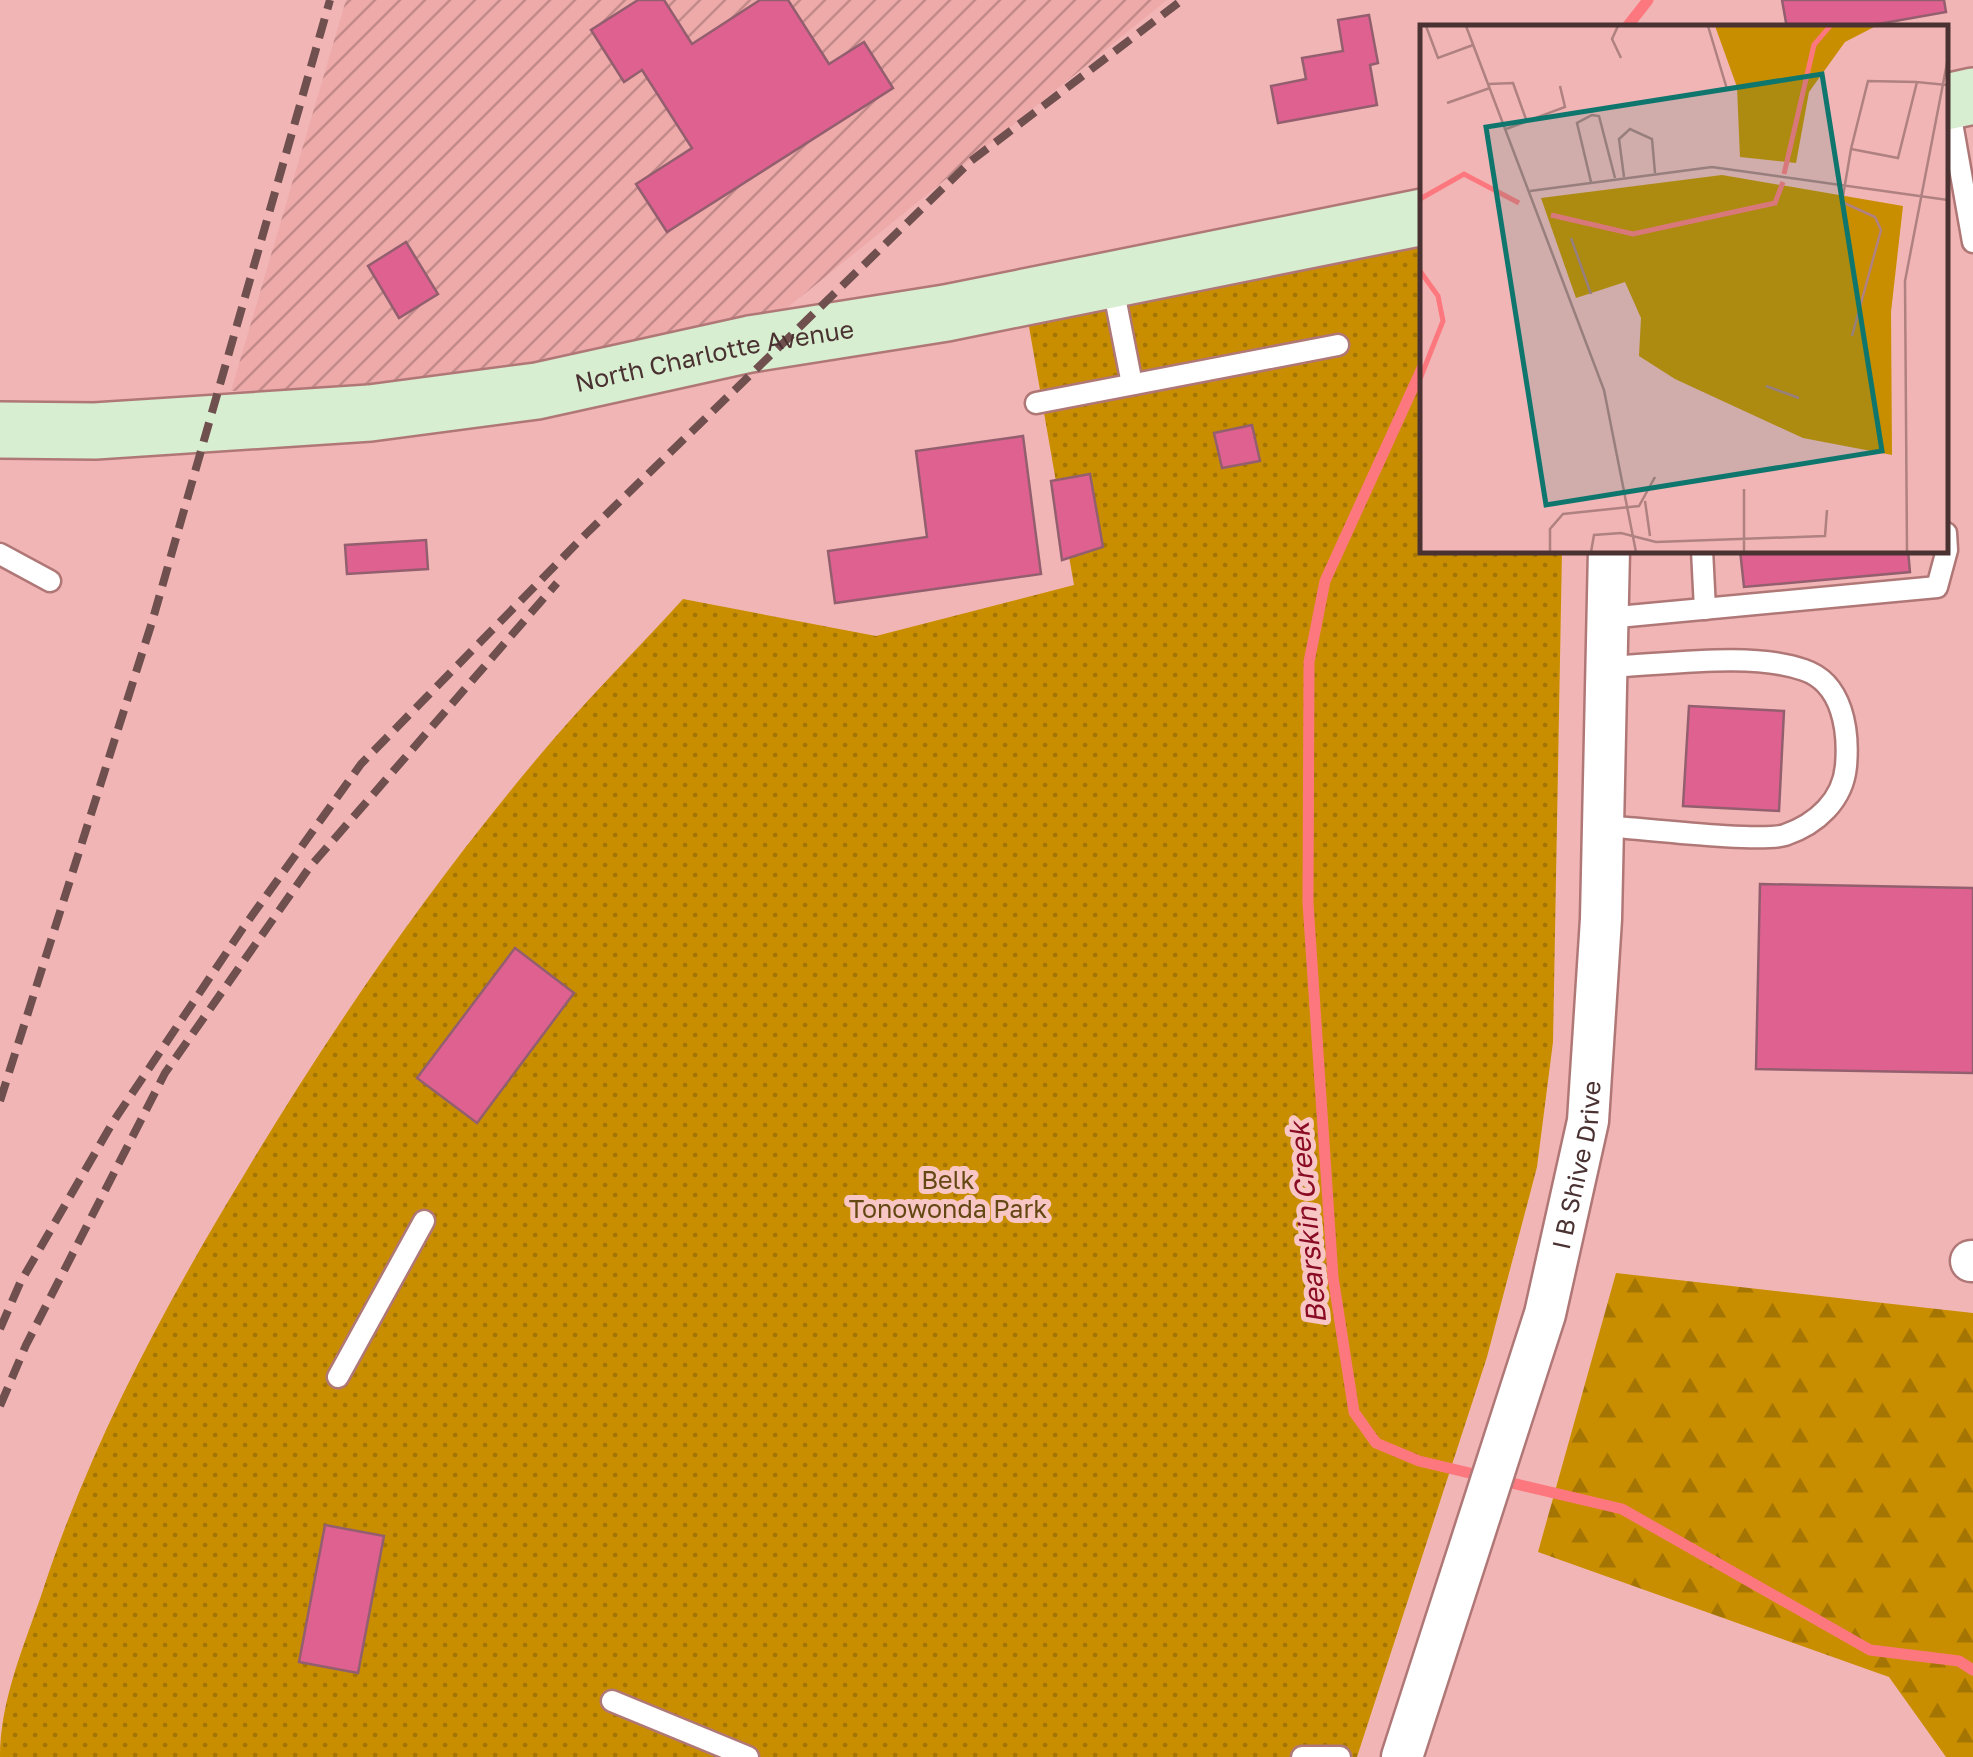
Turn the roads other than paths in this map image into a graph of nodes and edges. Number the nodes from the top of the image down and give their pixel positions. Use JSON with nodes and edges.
{"nodes":[{"id":1,"x":1956,"y":100,"type":"edge"},
{"id":2,"x":1970,"y":212,"type":"edge"},
{"id":3,"x":1420,"y":218,"type":"edge"},
{"id":4,"x":1973,"y":242,"type":"edge"},
{"id":5,"x":1112,"y":280,"type":"junction"},
{"id":6,"x":1338,"y":345,"type":"dead end"},
{"id":7,"x":1132,"y":384,"type":"junction"},
{"id":8,"x":1036,"y":403,"type":"dead end"},
{"id":9,"x":0,"y":430,"type":"edge"},
{"id":10,"x":1609,"y":552,"type":"edge"},
{"id":11,"x":1702,"y":552,"type":"edge"},
{"id":12,"x":1947,"y":552,"type":"edge"},
{"id":13,"x":0,"y":554,"type":"edge"},
{"id":14,"x":50,"y":582,"type":"dead end"},
{"id":15,"x":1705,"y":609,"type":"junction"},
{"id":16,"x":1608,"y":618,"type":"junction"},
{"id":17,"x":1606,"y":667,"type":"junction"},
{"id":18,"x":1602,"y":826,"type":"junction"},
{"id":19,"x":424,"y":1222,"type":"dead end"},
{"id":20,"x":338,"y":1377,"type":"dead end"},
{"id":21,"x":612,"y":1702,"type":"dead end"},
{"id":22,"x":748,"y":1757,"type":"edge"},
{"id":23,"x":1302,"y":1757,"type":"edge"},
{"id":24,"x":1340,"y":1757,"type":"edge"},
{"id":25,"x":1402,"y":1757,"type":"edge"}],
"edges":[{"from":1,"to":2,"type":"lane"},
{"from":2,"to":4,"type":"lane"},
{"from":3,"to":5,"type":"main road","name":"North Charlotte Avenue"},
{"from":5,"to":7,"type":"lane"},
{"from":5,"to":9,"type":"main road","name":"North Charlotte Avenue"},
{"from":6,"to":7,"type":"lane"},
{"from":7,"to":8,"type":"lane"},
{"from":10,"to":16,"type":"street","name":"I B Shive Drive"},
{"from":11,"to":15,"type":"lane"},
{"from":12,"to":15,"type":"lane"},
{"from":13,"to":14,"type":"lane"},
{"from":15,"to":16,"type":"lane"},
{"from":16,"to":17,"type":"street","name":"I B Shive Drive"},
{"from":17,"to":18,"type":"street","name":"I B Shive Drive"},
{"from":17,"to":18,"type":"lane"},
{"from":18,"to":25,"type":"street","name":"I B Shive Drive"},
{"from":19,"to":20,"type":"lane"},
{"from":21,"to":22,"type":"lane"},
{"from":23,"to":24,"type":"lane"}]}
